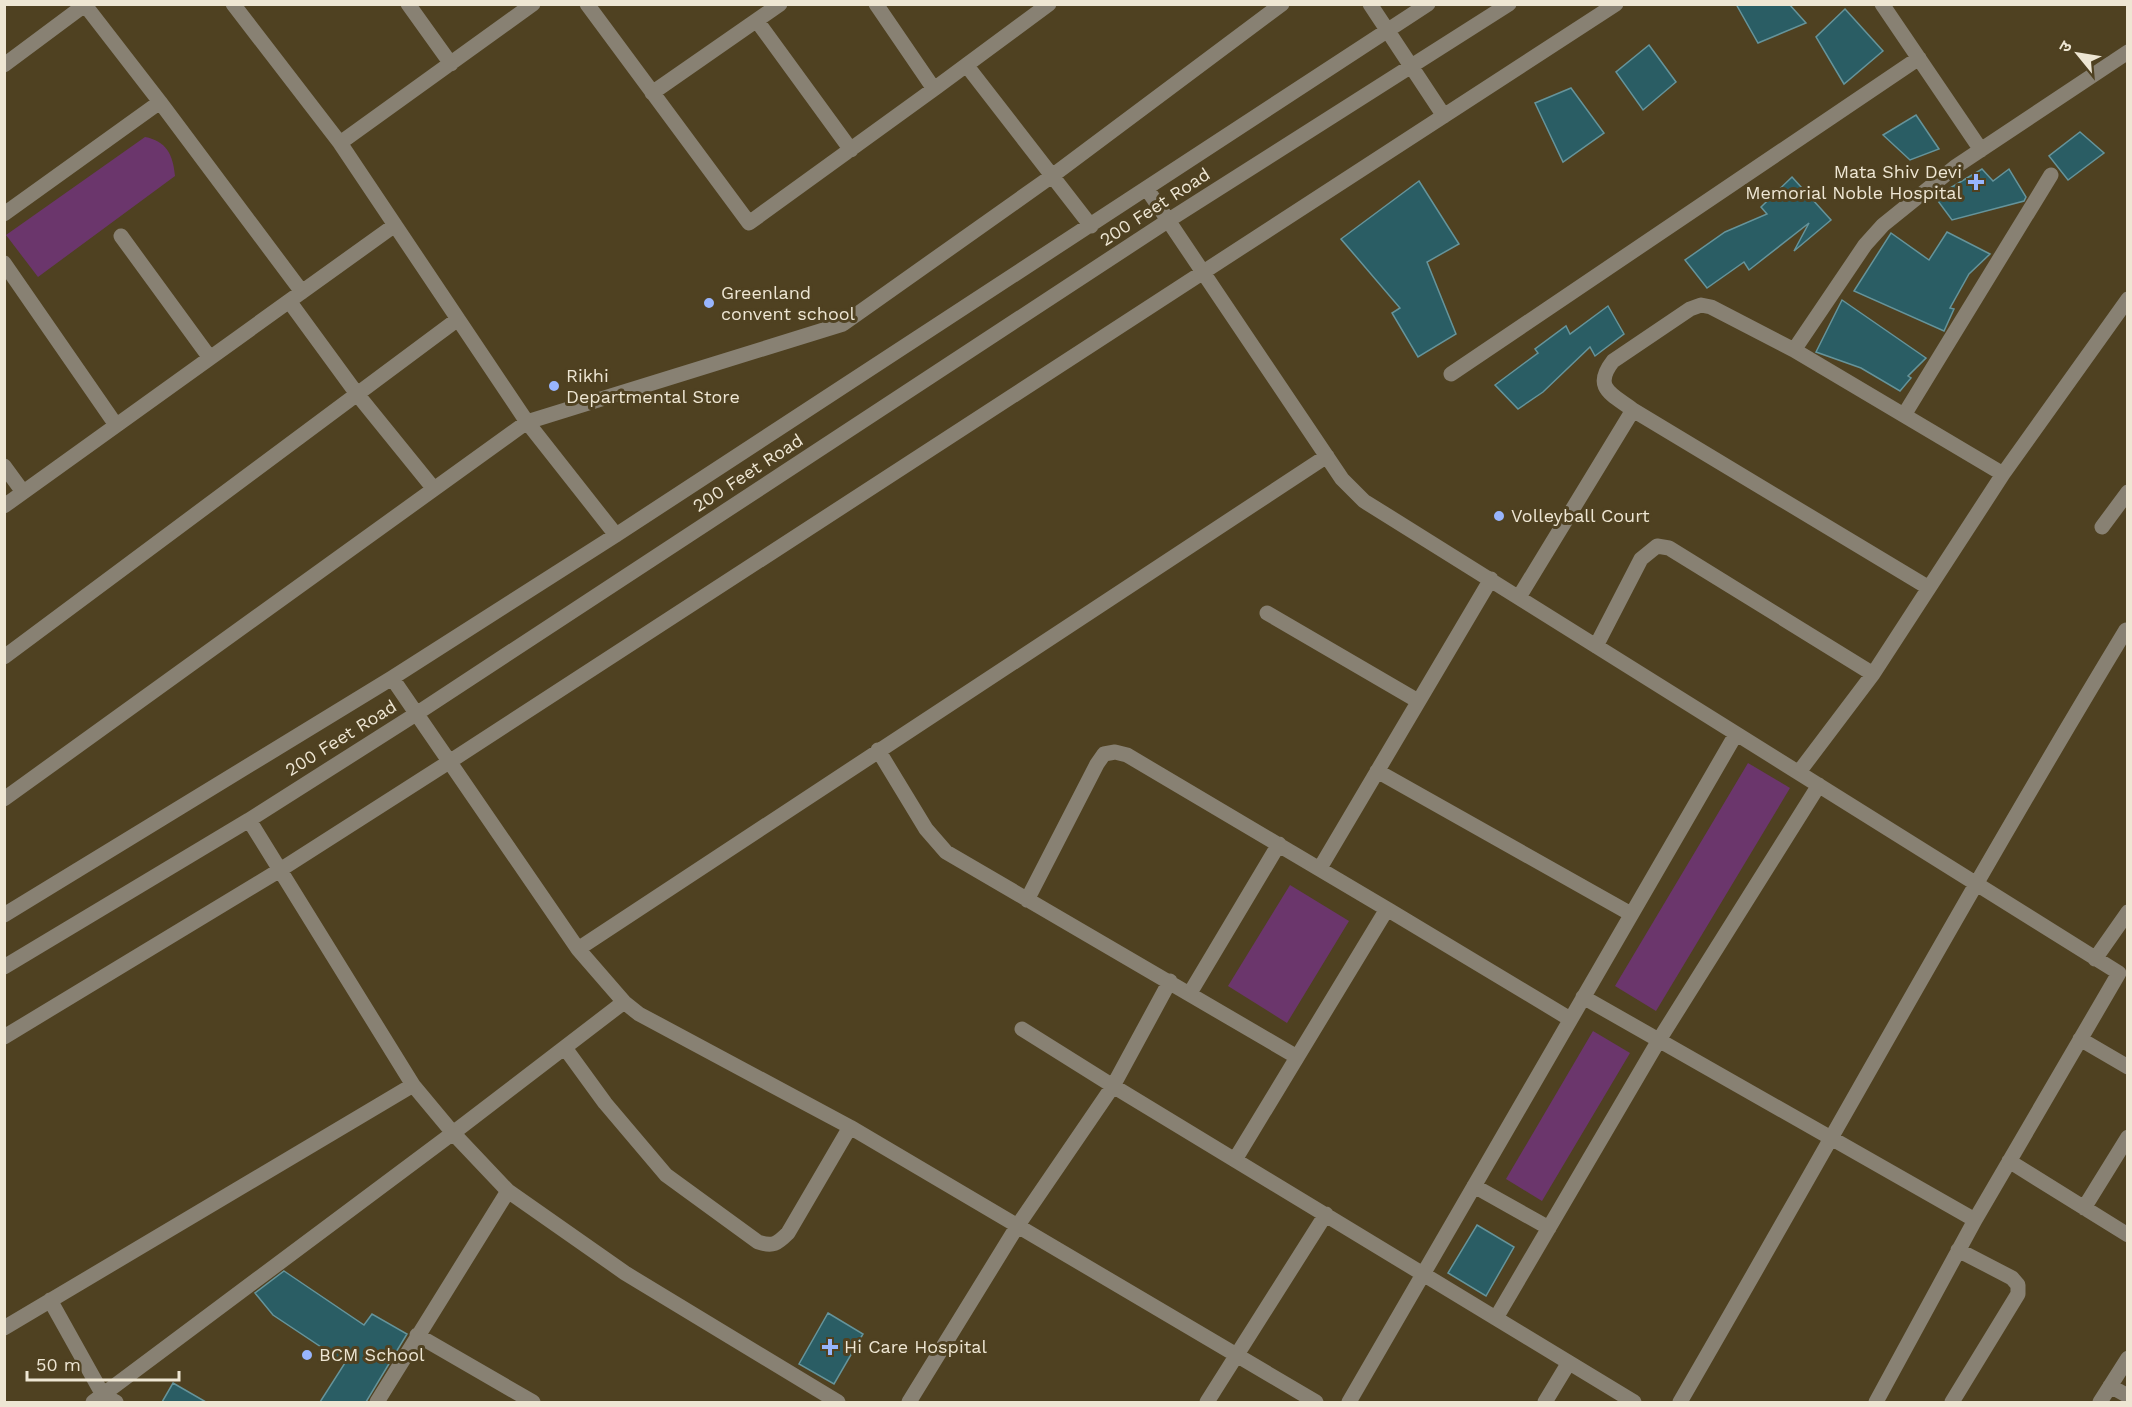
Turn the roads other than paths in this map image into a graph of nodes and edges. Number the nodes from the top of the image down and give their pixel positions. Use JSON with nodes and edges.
{"nodes":[{"id":1,"x":233,"y":4,"type":"edge"},
{"id":2,"x":408,"y":4,"type":"edge"},
{"id":3,"x":533,"y":4,"type":"edge"},
{"id":4,"x":587,"y":4,"type":"edge"},
{"id":5,"x":780,"y":4,"type":"edge"},
{"id":6,"x":876,"y":4,"type":"edge"},
{"id":7,"x":1049,"y":4,"type":"edge"},
{"id":8,"x":1282,"y":4,"type":"edge"},
{"id":9,"x":1370,"y":4,"type":"edge"},
{"id":10,"x":1428,"y":4,"type":"edge"},
{"id":11,"x":1509,"y":4,"type":"edge"},
{"id":12,"x":1616,"y":4,"type":"edge"},
{"id":13,"x":1882,"y":4,"type":"edge"},
{"id":14,"x":86,"y":5,"type":"edge"},
{"id":15,"x":757,"y":21,"type":"junction"},
{"id":16,"x":1388,"y":30,"type":"junction"},
{"id":17,"x":2127,"y":52,"type":"edge"},
{"id":18,"x":1919,"y":58,"type":"junction"},
{"id":19,"x":451,"y":64,"type":"junction"},
{"id":20,"x":4,"y":66,"type":"edge"},
{"id":21,"x":967,"y":66,"type":"junction"},
{"id":22,"x":1412,"y":66,"type":"junction"},
{"id":23,"x":934,"y":89,"type":"junction"},
{"id":24,"x":652,"y":93,"type":"junction"},
{"id":25,"x":160,"y":102,"type":"junction"},
{"id":26,"x":1444,"y":116,"type":"junction"},
{"id":27,"x":340,"y":143,"type":"junction"},
{"id":28,"x":850,"y":150,"type":"junction"},
{"id":29,"x":1982,"y":150,"type":"junction"},
{"id":30,"x":2051,"y":175,"type":"dead end"},
{"id":31,"x":1052,"y":176,"type":"junction"},
{"id":32,"x":1147,"y":189,"type":"junction"},
{"id":33,"x":4,"y":214,"type":"edge"},
{"id":34,"x":1169,"y":220,"type":"junction"},
{"id":35,"x":395,"y":225,"type":"junction"},
{"id":36,"x":1091,"y":226,"type":"junction"},
{"id":37,"x":122,"y":236,"type":"dead end"},
{"id":38,"x":4,"y":263,"type":"edge"},
{"id":39,"x":1204,"y":272,"type":"junction"},
{"id":40,"x":302,"y":292,"type":"junction"},
{"id":41,"x":2127,"y":299,"type":"edge"},
{"id":42,"x":290,"y":301,"type":"junction"},
{"id":43,"x":458,"y":319,"type":"junction"},
{"id":44,"x":1794,"y":350,"type":"junction"},
{"id":45,"x":210,"y":358,"type":"junction"},
{"id":46,"x":1451,"y":374,"type":"dead end"},
{"id":47,"x":357,"y":394,"type":"junction"},
{"id":48,"x":1633,"y":410,"type":"junction"},
{"id":49,"x":1904,"y":415,"type":"junction"},
{"id":50,"x":527,"y":422,"type":"junction"},
{"id":51,"x":116,"y":425,"type":"junction"},
{"id":52,"x":1327,"y":456,"type":"junction"},
{"id":53,"x":4,"y":466,"type":"edge"},
{"id":54,"x":2003,"y":474,"type":"junction"},
{"id":55,"x":434,"y":489,"type":"junction"},
{"id":56,"x":23,"y":492,"type":"junction"},
{"id":57,"x":2127,"y":492,"type":"edge"},
{"id":58,"x":4,"y":506,"type":"edge"},
{"id":59,"x":2102,"y":527,"type":"dead end"},
{"id":60,"x":616,"y":535,"type":"junction"},
{"id":61,"x":1491,"y":579,"type":"junction"},
{"id":62,"x":1929,"y":588,"type":"junction"},
{"id":63,"x":1519,"y":597,"type":"junction"},
{"id":64,"x":1267,"y":614,"type":"dead end"},
{"id":65,"x":2126,"y":630,"type":"dead end"},
{"id":66,"x":1596,"y":646,"type":"junction"},
{"id":67,"x":4,"y":657,"type":"edge"},
{"id":68,"x":1873,"y":674,"type":"junction"},
{"id":69,"x":392,"y":678,"type":"junction"},
{"id":70,"x":1418,"y":701,"type":"junction"},
{"id":71,"x":416,"y":714,"type":"junction"},
{"id":72,"x":1736,"y":734,"type":"junction"},
{"id":73,"x":878,"y":750,"type":"junction"},
{"id":74,"x":449,"y":762,"type":"junction"},
{"id":75,"x":1377,"y":771,"type":"junction"},
{"id":76,"x":1799,"y":772,"type":"junction"},
{"id":77,"x":1819,"y":784,"type":"junction"},
{"id":78,"x":4,"y":799,"type":"edge"},
{"id":79,"x":249,"y":820,"type":"junction"},
{"id":80,"x":1279,"y":844,"type":"junction"},
{"id":81,"x":1320,"y":868,"type":"junction"},
{"id":82,"x":280,"y":870,"type":"junction"},
{"id":83,"x":1976,"y":884,"type":"junction"},
{"id":84,"x":1027,"y":900,"type":"junction"},
{"id":85,"x":1387,"y":909,"type":"junction"},
{"id":86,"x":2127,"y":912,"type":"edge"},
{"id":87,"x":1631,"y":914,"type":"junction"},
{"id":88,"x":4,"y":915,"type":"edge"},
{"id":89,"x":578,"y":949,"type":"junction"},
{"id":90,"x":2095,"y":958,"type":"junction"},
{"id":91,"x":4,"y":967,"type":"edge"},
{"id":92,"x":2123,"y":975,"type":"edge"},
{"id":93,"x":1170,"y":981,"type":"junction"},
{"id":94,"x":1190,"y":993,"type":"junction"},
{"id":95,"x":1583,"y":997,"type":"junction"},
{"id":96,"x":624,"y":1002,"type":"junction"},
{"id":97,"x":1570,"y":1019,"type":"junction"},
{"id":98,"x":1022,"y":1029,"type":"dead end"},
{"id":99,"x":4,"y":1037,"type":"edge"},
{"id":100,"x":2080,"y":1039,"type":"junction"},
{"id":101,"x":1659,"y":1040,"type":"junction"},
{"id":102,"x":565,"y":1048,"type":"junction"},
{"id":103,"x":1297,"y":1057,"type":"junction"},
{"id":104,"x":2127,"y":1068,"type":"edge"},
{"id":105,"x":413,"y":1085,"type":"junction"},
{"id":106,"x":1113,"y":1086,"type":"junction"},
{"id":107,"x":850,"y":1127,"type":"junction"},
{"id":108,"x":453,"y":1133,"type":"junction"},
{"id":109,"x":2127,"y":1137,"type":"edge"},
{"id":110,"x":1833,"y":1139,"type":"junction"},
{"id":111,"x":1236,"y":1158,"type":"junction"},
{"id":112,"x":2009,"y":1161,"type":"junction"},
{"id":113,"x":1474,"y":1186,"type":"junction"},
{"id":114,"x":508,"y":1191,"type":"junction"},
{"id":115,"x":2084,"y":1208,"type":"junction"},
{"id":116,"x":1326,"y":1214,"type":"junction"},
{"id":117,"x":1975,"y":1220,"type":"junction"},
{"id":118,"x":1018,"y":1225,"type":"junction"},
{"id":119,"x":1549,"y":1228,"type":"junction"},
{"id":120,"x":2127,"y":1235,"type":"edge"},
{"id":121,"x":1958,"y":1250,"type":"junction"},
{"id":122,"x":1423,"y":1273,"type":"junction"},
{"id":123,"x":51,"y":1300,"type":"junction"},
{"id":124,"x":1496,"y":1318,"type":"junction"},
{"id":125,"x":4,"y":1328,"type":"edge"},
{"id":126,"x":417,"y":1335,"type":"junction"},
{"id":127,"x":1237,"y":1355,"type":"junction"},
{"id":128,"x":2127,"y":1358,"type":"edge"},
{"id":129,"x":1568,"y":1364,"type":"junction"},
{"id":130,"x":2110,"y":1386,"type":"junction"},
{"id":131,"x":2127,"y":1396,"type":"edge"},
{"id":132,"x":104,"y":1400,"type":"edge"},
{"id":133,"x":377,"y":1402,"type":"edge"},
{"id":134,"x":533,"y":1402,"type":"edge"},
{"id":135,"x":838,"y":1402,"type":"edge"},
{"id":136,"x":909,"y":1402,"type":"edge"},
{"id":137,"x":1207,"y":1402,"type":"edge"},
{"id":138,"x":1316,"y":1402,"type":"edge"},
{"id":139,"x":1349,"y":1402,"type":"edge"},
{"id":140,"x":1545,"y":1402,"type":"edge"},
{"id":141,"x":1634,"y":1402,"type":"edge"},
{"id":142,"x":1680,"y":1402,"type":"edge"},
{"id":143,"x":1876,"y":1402,"type":"edge"},
{"id":144,"x":1952,"y":1402,"type":"edge"},
{"id":145,"x":2100,"y":1402,"type":"edge"}],
"edges":[{"from":1,"to":27,"type":"street"},
{"from":2,"to":19,"type":"street"},
{"from":3,"to":19,"type":"street"},
{"from":4,"to":24,"type":"street"},
{"from":5,"to":15,"type":"street"},
{"from":6,"to":23,"type":"street"},
{"from":7,"to":21,"type":"street"},
{"from":8,"to":31,"type":"street"},
{"from":9,"to":16,"type":"street"},
{"from":10,"to":16,"type":"street"},
{"from":11,"to":22,"type":"street","name":"200 Feet Road"},
{"from":12,"to":26,"type":"street"},
{"from":13,"to":18,"type":"street"},
{"from":14,"to":20,"type":"street"},
{"from":14,"to":25,"type":"street"},
{"from":15,"to":24,"type":"street"},
{"from":15,"to":28,"type":"street"},
{"from":16,"to":22,"type":"street"},
{"from":16,"to":32,"type":"street"},
{"from":17,"to":29,"type":"street"},
{"from":18,"to":29,"type":"street"},
{"from":18,"to":46,"type":"street"},
{"from":19,"to":27,"type":"street"},
{"from":21,"to":23,"type":"street"},
{"from":21,"to":31,"type":"street"},
{"from":22,"to":26,"type":"street"},
{"from":22,"to":34,"type":"street","name":"200 Feet Road"},
{"from":23,"to":28,"type":"street"},
{"from":24,"to":28,"type":"street"},
{"from":25,"to":33,"type":"street"},
{"from":25,"to":40,"type":"street"},
{"from":26,"to":39,"type":"street"},
{"from":27,"to":35,"type":"street"},
{"from":29,"to":44,"type":"street"},
{"from":30,"to":49,"type":"street"},
{"from":31,"to":36,"type":"street"},
{"from":31,"to":50,"type":"street"},
{"from":32,"to":34,"type":"street"},
{"from":32,"to":36,"type":"street"},
{"from":34,"to":39,"type":"street"},
{"from":34,"to":71,"type":"street","name":"200 Feet Road"},
{"from":35,"to":40,"type":"street"},
{"from":35,"to":43,"type":"street"},
{"from":36,"to":60,"type":"street"},
{"from":37,"to":45,"type":"street"},
{"from":38,"to":51,"type":"street"},
{"from":39,"to":52,"type":"street"},
{"from":39,"to":74,"type":"street"},
{"from":40,"to":42,"type":"street"},
{"from":41,"to":54,"type":"street"},
{"from":42,"to":45,"type":"street"},
{"from":42,"to":47,"type":"street"},
{"from":43,"to":47,"type":"street"},
{"from":43,"to":50,"type":"street"},
{"from":44,"to":48,"type":"street"},
{"from":44,"to":49,"type":"street"},
{"from":45,"to":51,"type":"street"},
{"from":47,"to":55,"type":"street"},
{"from":47,"to":67,"type":"street"},
{"from":48,"to":62,"type":"street"},
{"from":48,"to":63,"type":"street"},
{"from":49,"to":54,"type":"street"},
{"from":50,"to":55,"type":"street"},
{"from":50,"to":60,"type":"street"},
{"from":51,"to":56,"type":"street"},
{"from":52,"to":61,"type":"street"},
{"from":52,"to":73,"type":"street"},
{"from":53,"to":56,"type":"street"},
{"from":54,"to":62,"type":"street"},
{"from":55,"to":78,"type":"street"},
{"from":56,"to":58,"type":"street"},
{"from":57,"to":59,"type":"street"},
{"from":60,"to":69,"type":"street"},
{"from":61,"to":63,"type":"street"},
{"from":61,"to":70,"type":"street"},
{"from":62,"to":68,"type":"street"},
{"from":63,"to":66,"type":"street"},
{"from":64,"to":70,"type":"street"},
{"from":65,"to":83,"type":"street"},
{"from":66,"to":68,"type":"street"},
{"from":66,"to":72,"type":"street"},
{"from":68,"to":76,"type":"street"},
{"from":69,"to":71,"type":"street"},
{"from":69,"to":88,"type":"street"},
{"from":70,"to":75,"type":"street"},
{"from":71,"to":74,"type":"street"},
{"from":71,"to":79,"type":"street","name":"200 Feet Road"},
{"from":72,"to":76,"type":"street"},
{"from":72,"to":87,"type":"street"},
{"from":73,"to":84,"type":"street"},
{"from":73,"to":89,"type":"street"},
{"from":74,"to":82,"type":"street"},
{"from":74,"to":89,"type":"street"},
{"from":75,"to":81,"type":"street"},
{"from":75,"to":87,"type":"street"},
{"from":76,"to":77,"type":"street"},
{"from":77,"to":83,"type":"street"},
{"from":77,"to":101,"type":"street"},
{"from":79,"to":82,"type":"street"},
{"from":79,"to":91,"type":"street","name":"200 Feet Road"},
{"from":80,"to":81,"type":"street"},
{"from":80,"to":84,"type":"street"},
{"from":80,"to":94,"type":"street"},
{"from":81,"to":85,"type":"street"},
{"from":82,"to":99,"type":"street"},
{"from":82,"to":105,"type":"street"},
{"from":83,"to":90,"type":"street"},
{"from":83,"to":110,"type":"street"},
{"from":84,"to":93,"type":"street"},
{"from":85,"to":97,"type":"street"},
{"from":85,"to":103,"type":"street"},
{"from":86,"to":90,"type":"street"},
{"from":87,"to":95,"type":"street"},
{"from":89,"to":96,"type":"street"},
{"from":90,"to":92,"type":"street"},
{"from":92,"to":100,"type":"street"},
{"from":93,"to":94,"type":"street"},
{"from":93,"to":106,"type":"street"},
{"from":94,"to":103,"type":"street"},
{"from":95,"to":97,"type":"street"},
{"from":95,"to":101,"type":"street"},
{"from":96,"to":102,"type":"street"},
{"from":96,"to":107,"type":"street"},
{"from":97,"to":113,"type":"street"},
{"from":98,"to":106,"type":"street"},
{"from":100,"to":104,"type":"street"},
{"from":100,"to":112,"type":"street"},
{"from":101,"to":110,"type":"street"},
{"from":101,"to":119,"type":"street"},
{"from":102,"to":107,"type":"street"},
{"from":102,"to":108,"type":"street"},
{"from":103,"to":111,"type":"street"},
{"from":105,"to":108,"type":"street"},
{"from":105,"to":123,"type":"street"},
{"from":106,"to":111,"type":"street"},
{"from":106,"to":118,"type":"street"},
{"from":107,"to":118,"type":"street"},
{"from":108,"to":114,"type":"street"},
{"from":108,"to":132,"type":"street"},
{"from":109,"to":115,"type":"street"},
{"from":110,"to":117,"type":"street"},
{"from":110,"to":142,"type":"street"},
{"from":111,"to":116,"type":"street"},
{"from":112,"to":115,"type":"street"},
{"from":112,"to":117,"type":"street"},
{"from":113,"to":119,"type":"street"},
{"from":113,"to":122,"type":"street"},
{"from":114,"to":126,"type":"street"},
{"from":114,"to":135,"type":"street"},
{"from":115,"to":120,"type":"street"},
{"from":116,"to":122,"type":"street"},
{"from":116,"to":127,"type":"street"},
{"from":117,"to":121,"type":"street"},
{"from":118,"to":127,"type":"street"},
{"from":118,"to":136,"type":"street"},
{"from":119,"to":124,"type":"street"},
{"from":121,"to":143,"type":"street"},
{"from":121,"to":144,"type":"street"},
{"from":122,"to":124,"type":"street"},
{"from":122,"to":139,"type":"street"},
{"from":123,"to":125,"type":"street"},
{"from":123,"to":132,"type":"street"},
{"from":124,"to":129,"type":"street"},
{"from":126,"to":133,"type":"street"},
{"from":126,"to":134,"type":"street"},
{"from":127,"to":137,"type":"street"},
{"from":127,"to":138,"type":"street"},
{"from":128,"to":130,"type":"street"},
{"from":129,"to":140,"type":"street"},
{"from":129,"to":141,"type":"street"},
{"from":130,"to":131,"type":"street"},
{"from":130,"to":145,"type":"street"}]}
